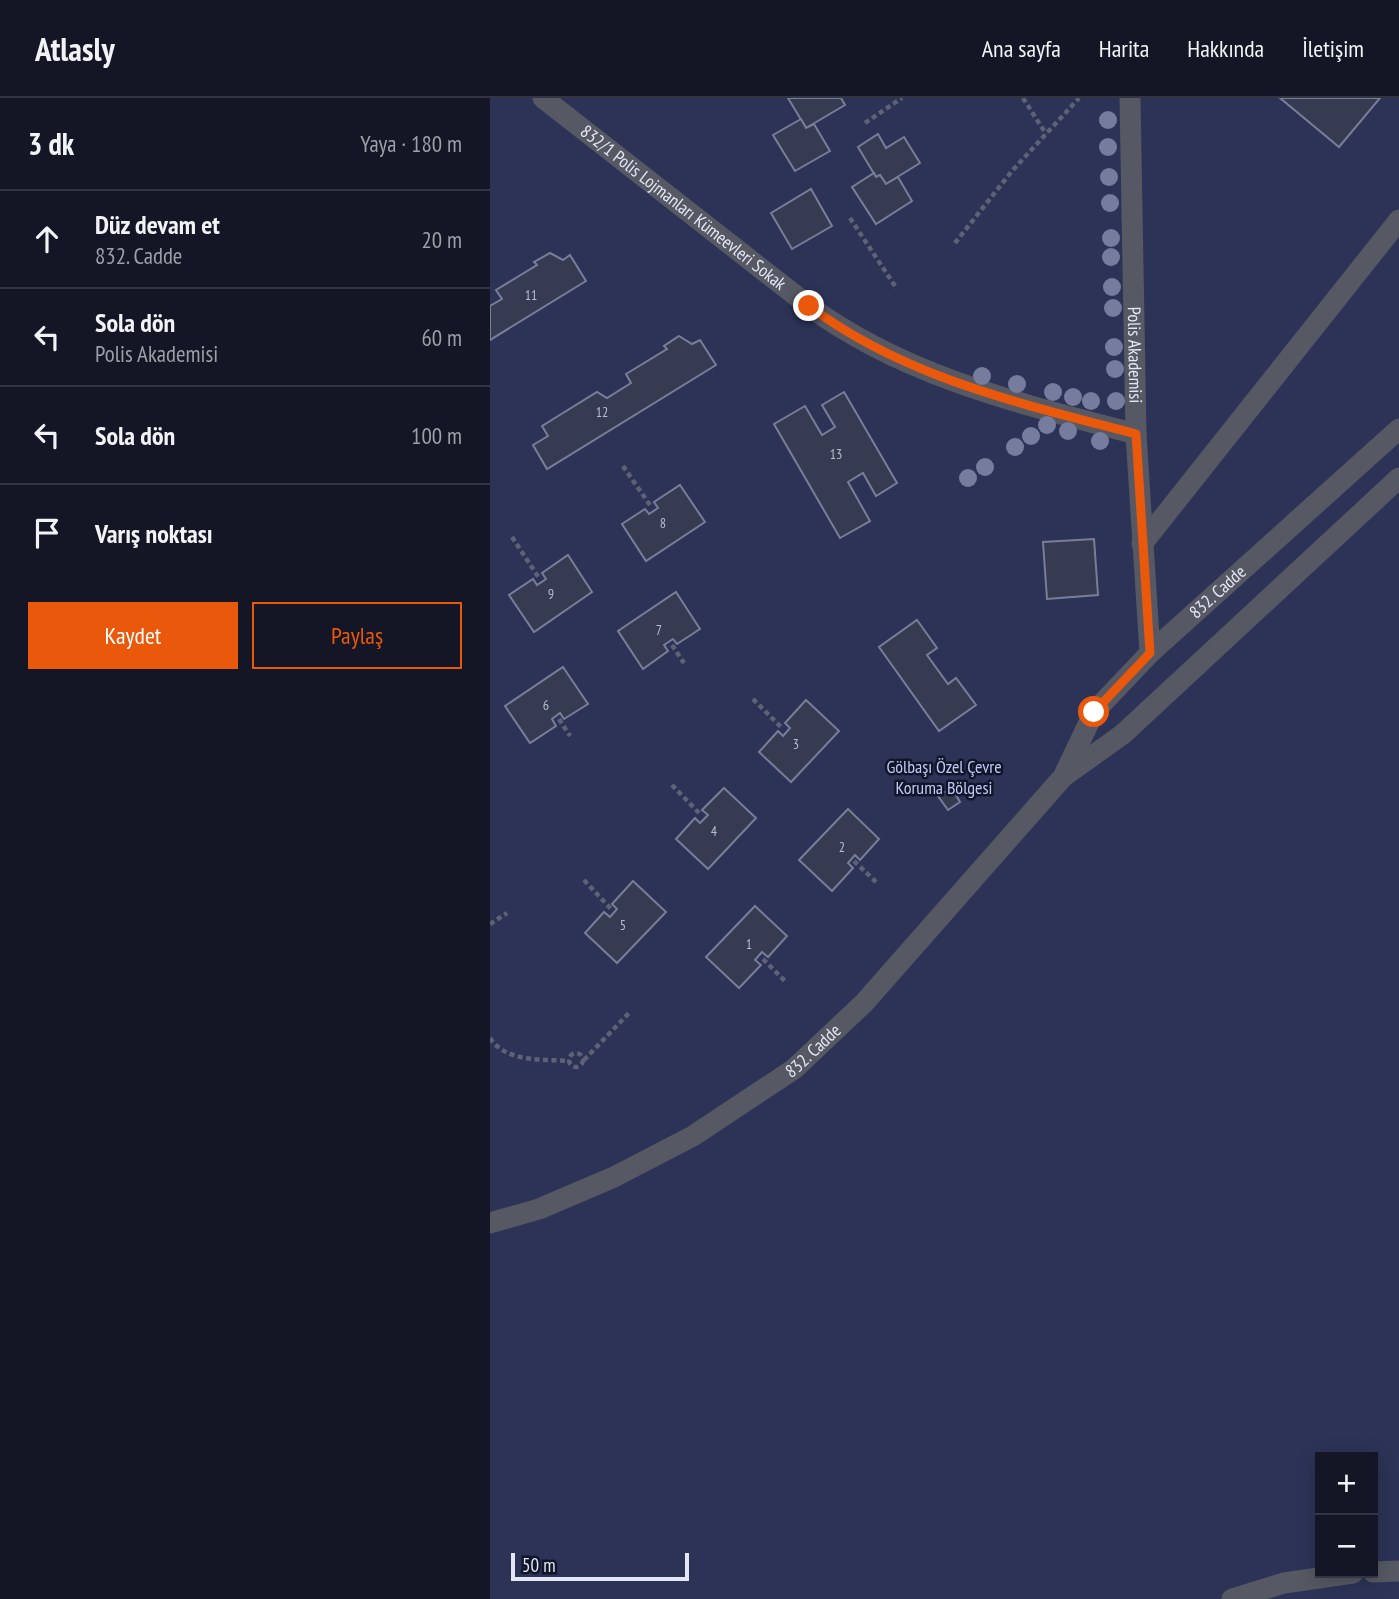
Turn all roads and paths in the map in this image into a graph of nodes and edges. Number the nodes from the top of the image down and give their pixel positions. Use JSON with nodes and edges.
{"nodes":[{"id":1,"x":543,"y":98,"type":"edge"},
{"id":2,"x":902,"y":98,"type":"edge"},
{"id":3,"x":1023,"y":98,"type":"edge"},
{"id":4,"x":1079,"y":98,"type":"edge"},
{"id":5,"x":1129,"y":98,"type":"edge"},
{"id":6,"x":865,"y":123,"type":"dead end"},
{"id":7,"x":1046,"y":134,"type":"junction"},
{"id":8,"x":850,"y":218,"type":"dead end"},
{"id":9,"x":1399,"y":220,"type":"edge"},
{"id":10,"x":956,"y":243,"type":"dead end"},
{"id":11,"x":897,"y":289,"type":"dead end"},
{"id":12,"x":1399,"y":429,"type":"edge"},
{"id":13,"x":1136,"y":434,"type":"junction"},
{"id":14,"x":623,"y":466,"type":"dead end"},
{"id":15,"x":1399,"y":478,"type":"edge"},
{"id":16,"x":652,"y":508,"type":"dead end"},
{"id":17,"x":512,"y":537,"type":"dead end"},
{"id":18,"x":1142,"y":544,"type":"junction"},
{"id":19,"x":539,"y":578,"type":"dead end"},
{"id":20,"x":672,"y":645,"type":"dead end"},
{"id":21,"x":1150,"y":653,"type":"junction"},
{"id":22,"x":684,"y":663,"type":"dead end"},
{"id":23,"x":753,"y":699,"type":"dead end"},
{"id":24,"x":559,"y":719,"type":"dead end"},
{"id":25,"x":783,"y":729,"type":"dead end"},
{"id":26,"x":570,"y":737,"type":"dead end"},
{"id":27,"x":1063,"y":777,"type":"junction"},
{"id":28,"x":672,"y":785,"type":"dead end"},
{"id":29,"x":701,"y":815,"type":"dead end"},
{"id":30,"x":854,"y":861,"type":"dead end"},
{"id":31,"x":584,"y":880,"type":"dead end"},
{"id":32,"x":876,"y":882,"type":"dead end"},
{"id":33,"x":611,"y":909,"type":"dead end"},
{"id":34,"x":507,"y":913,"type":"dead end"},
{"id":35,"x":490,"y":924,"type":"edge"},
{"id":36,"x":763,"y":959,"type":"dead end"},
{"id":37,"x":786,"y":982,"type":"dead end"},
{"id":38,"x":629,"y":1013,"type":"dead end"},
{"id":39,"x":490,"y":1038,"type":"edge"},
{"id":40,"x":569,"y":1060,"type":"junction"},
{"id":41,"x":584,"y":1060,"type":"junction"},
{"id":42,"x":490,"y":1223,"type":"edge"},
{"id":43,"x":1399,"y":1571,"type":"edge"},
{"id":44,"x":1378,"y":1572,"type":"edge"},
{"id":45,"x":1318,"y":1578,"type":"edge"},
{"id":46,"x":1233,"y":1599,"type":"edge"}],
"edges":[{"from":1,"to":13,"type":"street","name":"832/1 Polis Lojmanları Kümeevleri Sokak"},
{"from":2,"to":6,"type":"path"},
{"from":3,"to":7,"type":"path"},
{"from":4,"to":7,"type":"path"},
{"from":5,"to":13,"type":"street","name":"Polis Akademisi"},
{"from":7,"to":10,"type":"path"},
{"from":8,"to":11,"type":"path"},
{"from":9,"to":18,"type":"street"},
{"from":12,"to":21,"type":"street","name":"832. Cadde"},
{"from":13,"to":18,"type":"street","name":"Polis Akademisi"},
{"from":14,"to":16,"type":"path"},
{"from":15,"to":27,"type":"street","name":"832. Cadde"},
{"from":17,"to":19,"type":"path"},
{"from":18,"to":21,"type":"street","name":"Polis Akademisi"},
{"from":20,"to":22,"type":"path"},
{"from":21,"to":27,"type":"street","name":"832. Cadde"},
{"from":23,"to":25,"type":"path"},
{"from":24,"to":26,"type":"path"},
{"from":27,"to":42,"type":"street","name":"832. Cadde"},
{"from":28,"to":29,"type":"path"},
{"from":30,"to":32,"type":"path"},
{"from":31,"to":33,"type":"path"},
{"from":34,"to":35,"type":"path"},
{"from":36,"to":37,"type":"path"},
{"from":38,"to":41,"type":"path"},
{"from":39,"to":40,"type":"path"},
{"from":40,"to":41,"type":"path"},
{"from":40,"to":41,"type":"path"},
{"from":43,"to":44,"type":"street"},
{"from":45,"to":46,"type":"street"}]}
